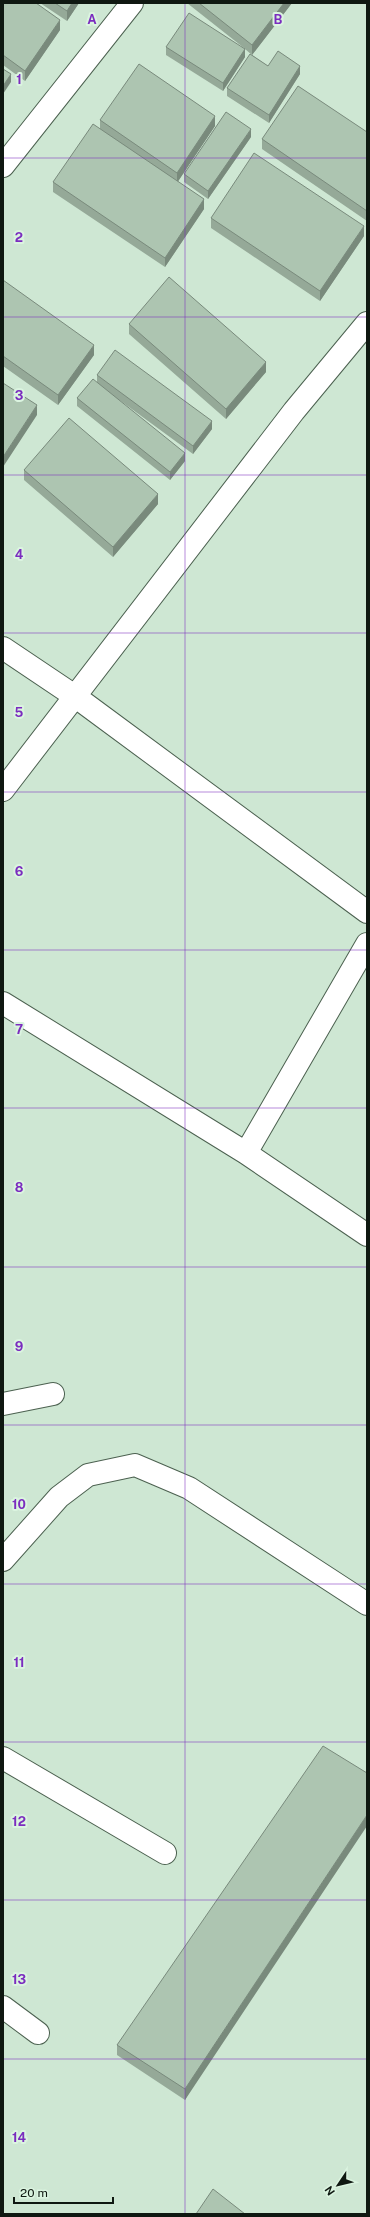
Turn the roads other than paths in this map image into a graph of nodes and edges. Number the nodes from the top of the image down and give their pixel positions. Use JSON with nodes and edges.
{"nodes":[{"id":1,"x":132,"y":3,"type":"edge"},
{"id":2,"x":3,"y":166,"type":"edge"},
{"id":3,"x":367,"y":323,"type":"edge"},
{"id":4,"x":3,"y":648,"type":"edge"},
{"id":5,"x":76,"y":696,"type":"junction"},
{"id":6,"x":3,"y":790,"type":"edge"},
{"id":7,"x":367,"y":912,"type":"edge"},
{"id":8,"x":367,"y":944,"type":"edge"},
{"id":9,"x":3,"y":1003,"type":"edge"},
{"id":10,"x":246,"y":1153,"type":"junction"},
{"id":11,"x":367,"y":1235,"type":"edge"},
{"id":12,"x":53,"y":1394,"type":"dead end"},
{"id":13,"x":3,"y":1404,"type":"edge"},
{"id":14,"x":3,"y":1560,"type":"edge"},
{"id":15,"x":367,"y":1604,"type":"edge"},
{"id":16,"x":3,"y":1758,"type":"edge"},
{"id":17,"x":165,"y":1853,"type":"dead end"},
{"id":18,"x":3,"y":2007,"type":"edge"},
{"id":19,"x":38,"y":2033,"type":"dead end"}],
"edges":[{"from":1,"to":2,"type":"street"},
{"from":3,"to":5,"type":"street"},
{"from":4,"to":5,"type":"street"},
{"from":5,"to":6,"type":"street"},
{"from":5,"to":7,"type":"street"},
{"from":8,"to":10,"type":"street"},
{"from":9,"to":10,"type":"street"},
{"from":10,"to":11,"type":"street"},
{"from":12,"to":13,"type":"street"},
{"from":14,"to":15,"type":"street"},
{"from":16,"to":17,"type":"street"},
{"from":18,"to":19,"type":"street"}]}
